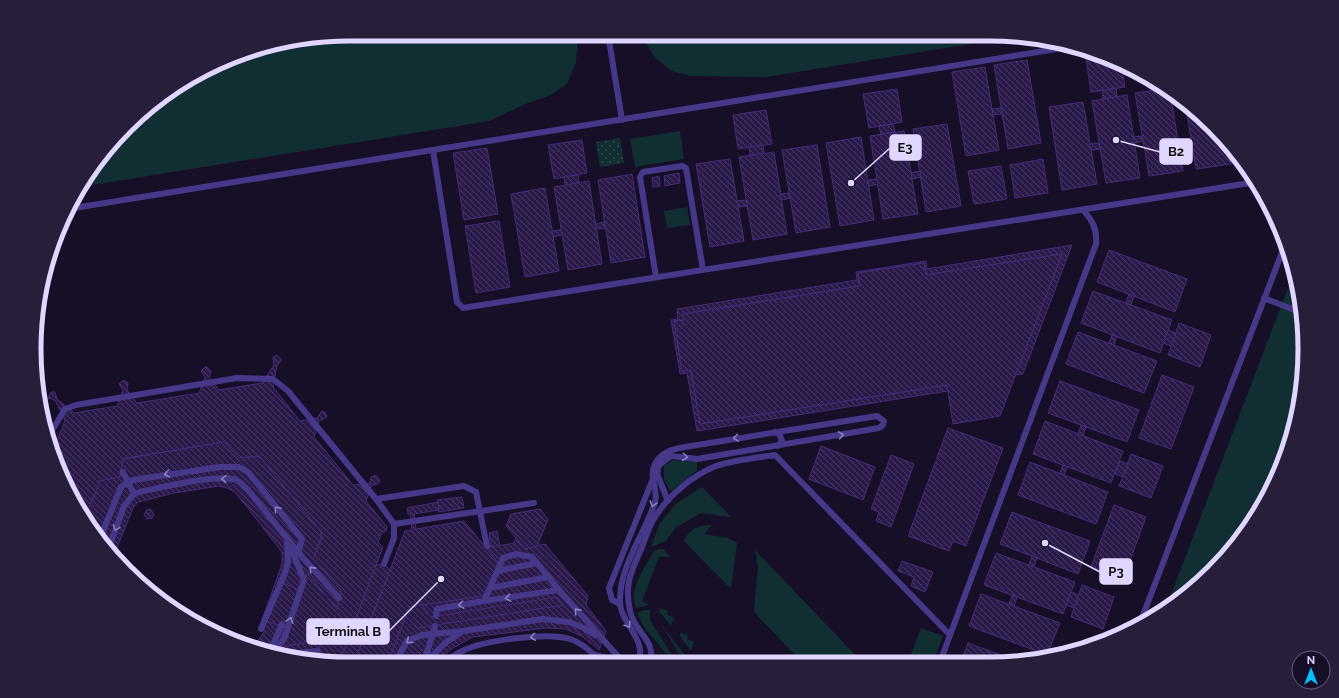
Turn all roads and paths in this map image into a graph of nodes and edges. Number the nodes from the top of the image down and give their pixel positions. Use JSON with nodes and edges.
{"nodes":[{"id":1,"x":609,"y":41,"type":"edge"},
{"id":2,"x":1058,"y":49,"type":"edge"},
{"id":3,"x":622,"y":120,"type":"junction"},
{"id":4,"x":433,"y":150,"type":"junction"},
{"id":5,"x":1249,"y":183,"type":"edge"},
{"id":6,"x":76,"y":208,"type":"edge"},
{"id":7,"x":1083,"y":210,"type":"junction"},
{"id":8,"x":1282,"y":251,"type":"edge"},
{"id":9,"x":703,"y":270,"type":"junction"},
{"id":10,"x":656,"y":277,"type":"junction"},
{"id":11,"x":1264,"y":298,"type":"junction"},
{"id":12,"x":1295,"y":310,"type":"edge"},
{"id":13,"x":52,"y":431,"type":"edge"},
{"id":14,"x":775,"y":432,"type":"junction"},
{"id":15,"x":778,"y":446,"type":"junction"},
{"id":16,"x":123,"y":472,"type":"dead end"},
{"id":17,"x":652,"y":481,"type":"junction"},
{"id":18,"x":134,"y":494,"type":"junction"},
{"id":19,"x":376,"y":499,"type":"junction"},
{"id":20,"x":668,"y":501,"type":"junction"},
{"id":21,"x":534,"y":503,"type":"dead end"},
{"id":22,"x":480,"y":512,"type":"junction"},
{"id":23,"x":394,"y":524,"type":"junction"},
{"id":24,"x":102,"y":532,"type":"edge"},
{"id":25,"x":287,"y":539,"type":"junction"},
{"id":26,"x":110,"y":543,"type":"edge"},
{"id":27,"x":487,"y":546,"type":"dead end"},
{"id":28,"x":298,"y":552,"type":"junction"},
{"id":29,"x":537,"y":563,"type":"junction"},
{"id":30,"x":384,"y":564,"type":"dead end"},
{"id":31,"x":497,"y":571,"type":"junction"},
{"id":32,"x":548,"y":577,"type":"junction"},
{"id":33,"x":490,"y":588,"type":"junction"},
{"id":34,"x":559,"y":590,"type":"junction"},
{"id":35,"x":339,"y":598,"type":"dead end"},
{"id":36,"x":484,"y":601,"type":"junction"},
{"id":37,"x":620,"y":604,"type":"junction"},
{"id":38,"x":436,"y":616,"type":"dead end"},
{"id":39,"x":1142,"y":617,"type":"edge"},
{"id":40,"x":282,"y":624,"type":"dead end"},
{"id":41,"x":434,"y":626,"type":"dead end"},
{"id":42,"x":261,"y":629,"type":"dead end"},
{"id":43,"x":463,"y":632,"type":"junction"},
{"id":44,"x":434,"y":633,"type":"junction"},
{"id":45,"x":950,"y":635,"type":"junction"},
{"id":46,"x":603,"y":640,"type":"junction"},
{"id":47,"x":270,"y":647,"type":"edge"},
{"id":48,"x":276,"y":648,"type":"edge"},
{"id":49,"x":318,"y":651,"type":"dead end"},
{"id":50,"x":301,"y":653,"type":"edge"},
{"id":51,"x":595,"y":655,"type":"joint"},
{"id":52,"x":398,"y":657,"type":"edge"},
{"id":53,"x":426,"y":657,"type":"edge"},
{"id":54,"x":430,"y":657,"type":"edge"},
{"id":55,"x":453,"y":657,"type":"edge"},
{"id":56,"x":603,"y":657,"type":"edge"},
{"id":57,"x":618,"y":657,"type":"edge"},
{"id":58,"x":640,"y":657,"type":"edge"},
{"id":59,"x":651,"y":657,"type":"edge"},
{"id":60,"x":942,"y":657,"type":"edge"}],
"edges":[{"from":1,"to":3,"type":"lane"},
{"from":2,"to":3,"type":"lane"},
{"from":3,"to":4,"type":"lane"},
{"from":4,"to":6,"type":"lane"},
{"from":4,"to":10,"type":"lane"},
{"from":5,"to":7,"type":"lane"},
{"from":7,"to":9,"type":"lane"},
{"from":7,"to":45,"type":"lane"},
{"from":8,"to":11,"type":"lane"},
{"from":9,"to":10,"type":"lane"},
{"from":9,"to":10,"type":"lane"},
{"from":11,"to":12,"type":"lane"},
{"from":11,"to":39,"type":"lane"},
{"from":13,"to":19,"type":"lane"},
{"from":14,"to":15,"type":"lane"},
{"from":15,"to":14,"type":"lane","one_way":true},
{"from":14,"to":17,"type":"lane","one_way":true},
{"from":20,"to":15,"type":"lane","one_way":true},
{"from":16,"to":18,"type":"lane"},
{"from":17,"to":37,"type":"lane","one_way":true},
{"from":17,"to":37,"type":"lane"},
{"from":25,"to":18,"type":"lane","one_way":true},
{"from":18,"to":26,"type":"lane","one_way":true},
{"from":19,"to":22,"type":"lane"},
{"from":19,"to":23,"type":"lane"},
{"from":20,"to":45,"type":"lane"},
{"from":20,"to":59,"type":"lane"},
{"from":21,"to":22,"type":"lane"},
{"from":22,"to":23,"type":"lane"},
{"from":22,"to":27,"type":"lane"},
{"from":23,"to":30,"type":"lane"},
{"from":28,"to":24,"type":"lane","one_way":true},
{"from":25,"to":28,"type":"lane"},
{"from":25,"to":42,"type":"lane"},
{"from":48,"to":25,"type":"lane","one_way":true},
{"from":35,"to":28,"type":"lane","one_way":true},
{"from":29,"to":31,"type":"lane"},
{"from":29,"to":31,"type":"lane"},
{"from":29,"to":32,"type":"lane"},
{"from":31,"to":33,"type":"lane"},
{"from":32,"to":33,"type":"lane"},
{"from":32,"to":34,"type":"lane"},
{"from":33,"to":36,"type":"lane"},
{"from":34,"to":36,"type":"lane","one_way":true},
{"from":46,"to":34,"type":"lane","one_way":true},
{"from":36,"to":38,"type":"lane","one_way":true},
{"from":37,"to":58,"type":"lane","one_way":true},
{"from":40,"to":47,"type":"lane"},
{"from":41,"to":44,"type":"lane"},
{"from":43,"to":44,"type":"lane"},
{"from":43,"to":46,"type":"lane"},
{"from":43,"to":54,"type":"lane"},
{"from":44,"to":52,"type":"lane","one_way":true},
{"from":44,"to":53,"type":"lane"},
{"from":45,"to":60,"type":"lane"},
{"from":46,"to":57,"type":"lane"},
{"from":49,"to":50,"type":"lane"},
{"from":51,"to":55,"type":"lane","one_way":true},
{"from":51,"to":56,"type":"lane"}]}
